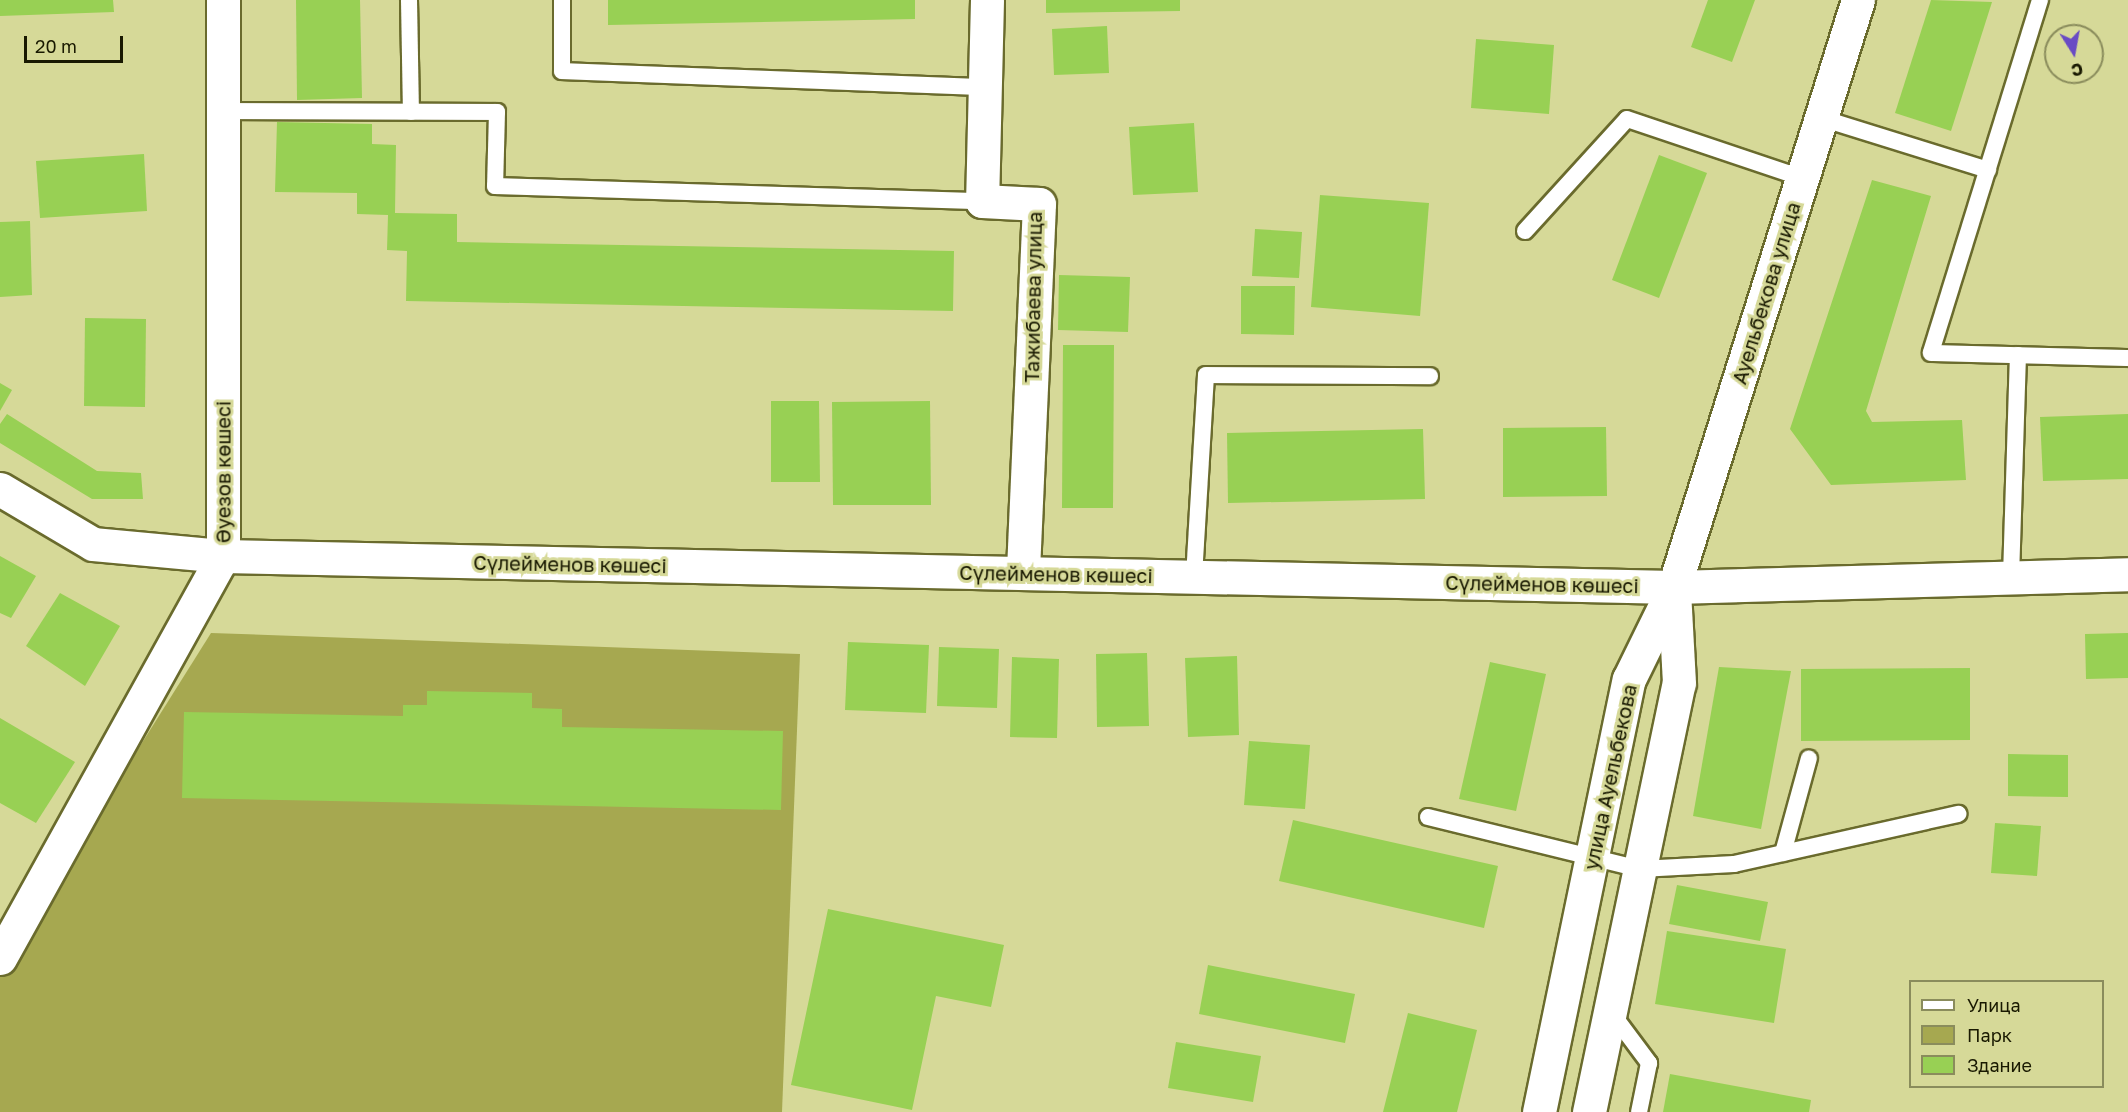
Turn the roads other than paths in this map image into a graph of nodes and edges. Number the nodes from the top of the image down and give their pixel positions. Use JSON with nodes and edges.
{"nodes":[{"id":1,"x":223,"y":0,"type":"edge"},
{"id":2,"x":409,"y":0,"type":"edge"},
{"id":3,"x":562,"y":0,"type":"edge"},
{"id":4,"x":987,"y":0,"type":"edge"},
{"id":5,"x":1858,"y":0,"type":"edge"},
{"id":6,"x":2040,"y":0,"type":"edge"},
{"id":7,"x":985,"y":87,"type":"junction"},
{"id":8,"x":223,"y":111,"type":"junction"},
{"id":9,"x":411,"y":112,"type":"junction"},
{"id":10,"x":1821,"y":118,"type":"junction"},
{"id":11,"x":1988,"y":170,"type":"junction"},
{"id":12,"x":1802,"y":178,"type":"junction"},
{"id":13,"x":982,"y":201,"type":"junction"},
{"id":14,"x":1525,"y":231,"type":"dead end"},
{"id":15,"x":2018,"y":355,"type":"junction"},
{"id":16,"x":2128,"y":358,"type":"edge"},
{"id":17,"x":1430,"y":376,"type":"dead end"},
{"id":18,"x":0,"y":489,"type":"edge"},
{"id":19,"x":223,"y":556,"type":"junction"},
{"id":20,"x":1023,"y":573,"type":"junction"},
{"id":21,"x":2128,"y":574,"type":"edge"},
{"id":22,"x":1194,"y":577,"type":"junction"},
{"id":23,"x":2011,"y":577,"type":"junction"},
{"id":24,"x":1674,"y":587,"type":"junction"},
{"id":25,"x":1809,"y":758,"type":"dead end"},
{"id":26,"x":1958,"y":814,"type":"dead end"},
{"id":27,"x":1428,"y":817,"type":"dead end"},
{"id":28,"x":1783,"y":853,"type":"junction"},
{"id":29,"x":1593,"y":854,"type":"junction"},
{"id":30,"x":1640,"y":869,"type":"junction"},
{"id":31,"x":0,"y":958,"type":"edge"},
{"id":32,"x":1610,"y":1011,"type":"junction"},
{"id":33,"x":1539,"y":1112,"type":"edge"},
{"id":34,"x":1589,"y":1112,"type":"edge"},
{"id":35,"x":1639,"y":1112,"type":"edge"}],
"edges":[{"from":1,"to":8,"type":"street","name":"Әуезов көшесі"},
{"from":2,"to":9,"type":"lane"},
{"from":3,"to":7,"type":"lane"},
{"from":4,"to":7,"type":"street"},
{"from":5,"to":10,"type":"street","name":"Ауельбекова улица"},
{"from":6,"to":11,"type":"lane"},
{"from":7,"to":13,"type":"street"},
{"from":8,"to":9,"type":"lane"},
{"from":8,"to":19,"type":"street","name":"Әуезов көшесі"},
{"from":9,"to":13,"type":"lane"},
{"from":10,"to":11,"type":"lane"},
{"from":10,"to":12,"type":"street","name":"Ауельбекова улица"},
{"from":11,"to":15,"type":"lane"},
{"from":12,"to":14,"type":"lane"},
{"from":12,"to":24,"type":"street","name":"Ауельбекова улица"},
{"from":13,"to":20,"type":"street","name":"Тажибаева улица"},
{"from":15,"to":16,"type":"lane"},
{"from":15,"to":23,"type":"lane"},
{"from":17,"to":22,"type":"lane"},
{"from":18,"to":19,"type":"street","name":"Сүлейменов көшесі"},
{"from":19,"to":20,"type":"street","name":"Сүлейменов көшесі"},
{"from":19,"to":31,"type":"street","name":"Әуезов көшесі"},
{"from":20,"to":22,"type":"street","name":"Сүлейменов көшесі"},
{"from":21,"to":23,"type":"street","name":"Сүлейменов көшесі"},
{"from":22,"to":24,"type":"street","name":"Сүлейменов көшесі"},
{"from":23,"to":24,"type":"street","name":"Сүлейменов көшесі"},
{"from":24,"to":29,"type":"street","name":"улица Ауельбекова"},
{"from":24,"to":30,"type":"street"},
{"from":25,"to":28,"type":"lane"},
{"from":26,"to":28,"type":"lane"},
{"from":27,"to":29,"type":"lane"},
{"from":28,"to":30,"type":"lane"},
{"from":29,"to":30,"type":"lane"},
{"from":29,"to":33,"type":"street","name":"улица Ауельбекова"},
{"from":30,"to":32,"type":"street"},
{"from":32,"to":34,"type":"street"},
{"from":32,"to":35,"type":"lane"}]}
